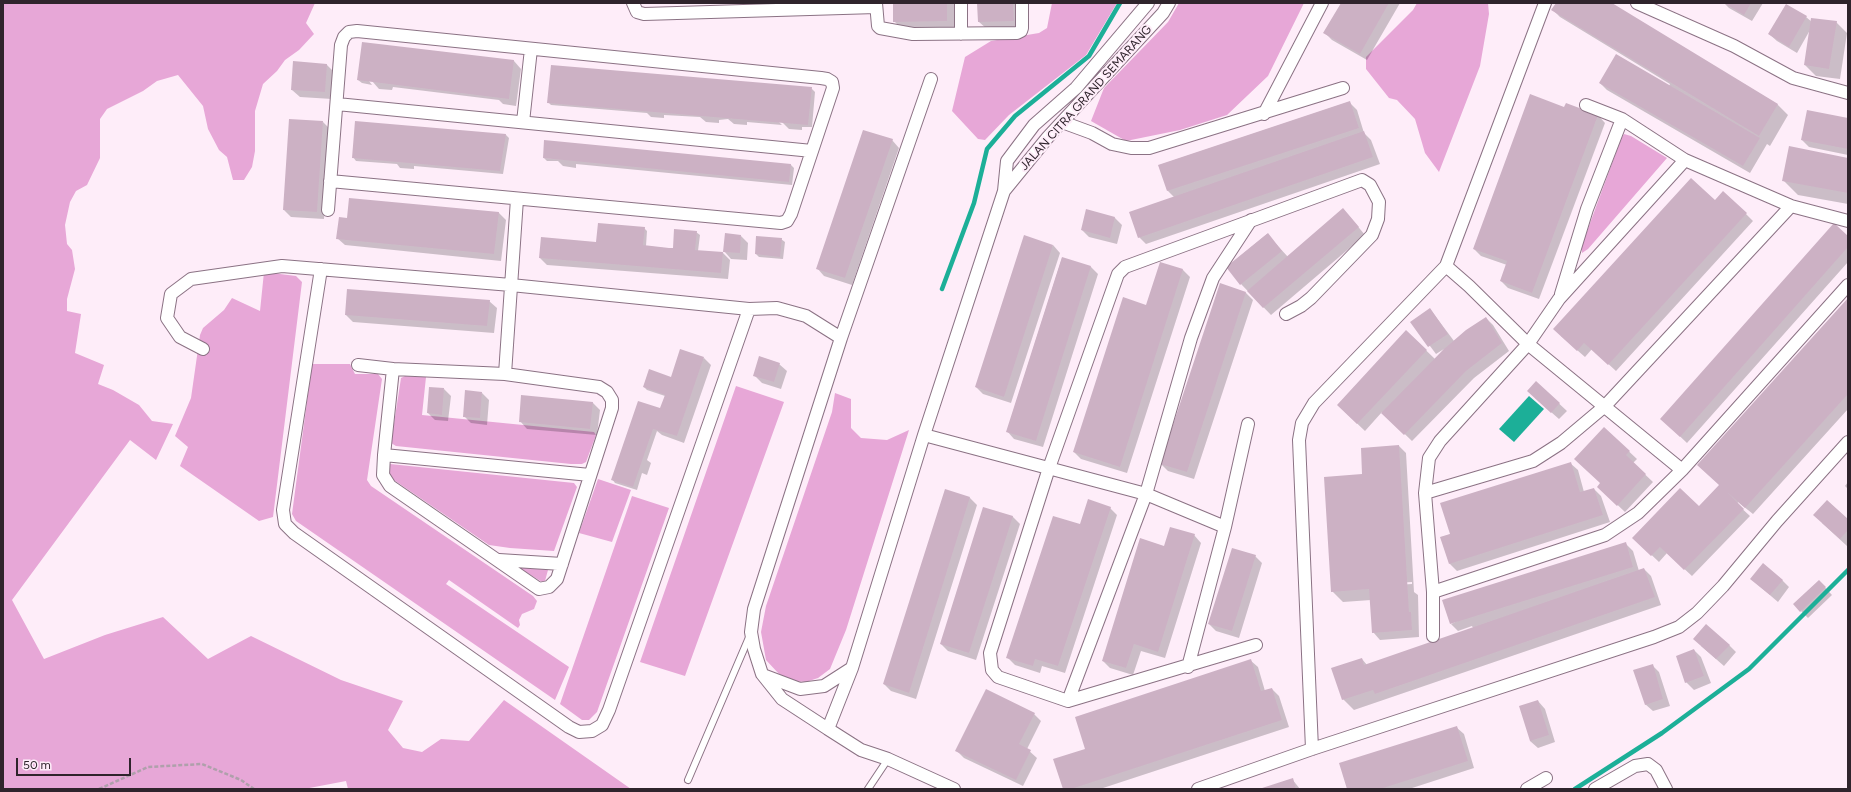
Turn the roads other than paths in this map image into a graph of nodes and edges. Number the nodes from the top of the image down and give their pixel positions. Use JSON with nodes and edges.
{"nodes":[{"id":1,"x":633,"y":3,"type":"edge"},
{"id":2,"x":961,"y":3,"type":"edge"},
{"id":3,"x":1022,"y":3,"type":"edge"},
{"id":4,"x":1148,"y":3,"type":"edge"},
{"id":5,"x":1169,"y":3,"type":"edge"},
{"id":6,"x":1322,"y":3,"type":"edge"},
{"id":7,"x":1545,"y":3,"type":"edge"},
{"id":8,"x":1637,"y":3,"type":"edge"},
{"id":9,"x":876,"y":5,"type":"edge"},
{"id":10,"x":961,"y":34,"type":"junction"},
{"id":11,"x":531,"y":49,"type":"junction"},
{"id":12,"x":931,"y":79,"type":"dead end"},
{"id":13,"x":1076,"y":88,"type":"junction"},
{"id":14,"x":1343,"y":88,"type":"dead end"},
{"id":15,"x":1848,"y":93,"type":"edge"},
{"id":16,"x":1085,"y":96,"type":"junction"},
{"id":17,"x":337,"y":104,"type":"junction"},
{"id":18,"x":1586,"y":105,"type":"dead end"},
{"id":19,"x":1264,"y":114,"type":"junction"},
{"id":20,"x":1622,"y":119,"type":"junction"},
{"id":21,"x":523,"y":122,"type":"junction"},
{"id":22,"x":1062,"y":122,"type":"junction"},
{"id":23,"x":812,"y":151,"type":"junction"},
{"id":24,"x":1685,"y":160,"type":"junction"},
{"id":25,"x":330,"y":181,"type":"junction"},
{"id":26,"x":1004,"y":191,"type":"junction"},
{"id":27,"x":517,"y":199,"type":"junction"},
{"id":28,"x":1791,"y":206,"type":"junction"},
{"id":29,"x":328,"y":210,"type":"dead end"},
{"id":30,"x":1251,"y":220,"type":"junction"},
{"id":31,"x":1848,"y":221,"type":"edge"},
{"id":32,"x":1446,"y":266,"type":"junction"},
{"id":33,"x":321,"y":269,"type":"junction"},
{"id":34,"x":511,"y":285,"type":"junction"},
{"id":35,"x":1848,"y":285,"type":"edge"},
{"id":36,"x":1559,"y":298,"type":"junction"},
{"id":37,"x":749,"y":309,"type":"junction"},
{"id":38,"x":1286,"y":314,"type":"dead end"},
{"id":39,"x":841,"y":338,"type":"junction"},
{"id":40,"x":1528,"y":344,"type":"junction"},
{"id":41,"x":203,"y":349,"type":"dead end"},
{"id":42,"x":358,"y":365,"type":"dead end"},
{"id":43,"x":393,"y":369,"type":"junction"},
{"id":44,"x":505,"y":374,"type":"junction"},
{"id":45,"x":1605,"y":406,"type":"junction"},
{"id":46,"x":1248,"y":424,"type":"dead end"},
{"id":47,"x":924,"y":435,"type":"junction"},
{"id":48,"x":1848,"y":442,"type":"edge"},
{"id":49,"x":384,"y":455,"type":"junction"},
{"id":50,"x":1049,"y":468,"type":"junction"},
{"id":51,"x":1682,"y":470,"type":"junction"},
{"id":52,"x":590,"y":475,"type":"junction"},
{"id":53,"x":1425,"y":493,"type":"junction"},
{"id":54,"x":1146,"y":494,"type":"junction"},
{"id":55,"x":1225,"y":527,"type":"junction"},
{"id":56,"x":498,"y":560,"type":"junction"},
{"id":57,"x":562,"y":564,"type":"junction"},
{"id":58,"x":1433,"y":592,"type":"junction"},
{"id":59,"x":751,"y":632,"type":"junction"},
{"id":60,"x":1433,"y":636,"type":"dead end"},
{"id":61,"x":1256,"y":645,"type":"dead end"},
{"id":62,"x":1188,"y":666,"type":"junction"},
{"id":63,"x":852,"y":668,"type":"junction"},
{"id":64,"x":762,"y":674,"type":"junction"},
{"id":65,"x":1068,"y":701,"type":"junction"},
{"id":66,"x":828,"y":729,"type":"junction"},
{"id":67,"x":1312,"y":750,"type":"junction"},
{"id":68,"x":888,"y":759,"type":"junction"},
{"id":69,"x":1546,"y":778,"type":"dead end"},
{"id":70,"x":688,"y":780,"type":"dead end"},
{"id":71,"x":868,"y":789,"type":"edge"},
{"id":72,"x":954,"y":789,"type":"edge"},
{"id":73,"x":1198,"y":789,"type":"edge"},
{"id":74,"x":1527,"y":789,"type":"edge"},
{"id":75,"x":1595,"y":789,"type":"edge"},
{"id":76,"x":1666,"y":789,"type":"edge"}],
"edges":[{"from":1,"to":9,"type":"street"},
{"from":2,"to":10,"type":"street"},
{"from":3,"to":10,"type":"street"},
{"from":4,"to":13,"type":"street","name":"JALAN CITRA GRAND SEMARANG"},
{"from":5,"to":16,"type":"street","name":"JALAN CITRA GRAND SEMARANG"},
{"from":6,"to":19,"type":"street"},
{"from":7,"to":32,"type":"street"},
{"from":8,"to":15,"type":"street"},
{"from":9,"to":10,"type":"street"},
{"from":11,"to":17,"type":"street"},
{"from":11,"to":21,"type":"street"},
{"from":11,"to":23,"type":"street"},
{"from":12,"to":39,"type":"street"},
{"from":13,"to":16,"type":"street"},
{"from":13,"to":26,"type":"street","name":"JALAN CITRA GRAND SEMARANG"},
{"from":14,"to":19,"type":"street"},
{"from":16,"to":22,"type":"street","name":"JALAN CITRA GRAND SEMARANG"},
{"from":17,"to":21,"type":"street"},
{"from":17,"to":25,"type":"street"},
{"from":18,"to":20,"type":"street"},
{"from":19,"to":22,"type":"street"},
{"from":20,"to":24,"type":"street"},
{"from":20,"to":36,"type":"street"},
{"from":21,"to":23,"type":"street"},
{"from":22,"to":26,"type":"street","name":"JALAN CITRA GRAND SEMARANG"},
{"from":23,"to":27,"type":"street"},
{"from":24,"to":28,"type":"street"},
{"from":24,"to":36,"type":"street"},
{"from":25,"to":27,"type":"street"},
{"from":25,"to":29,"type":"street"},
{"from":26,"to":47,"type":"street"},
{"from":27,"to":34,"type":"street"},
{"from":28,"to":31,"type":"street"},
{"from":28,"to":45,"type":"street"},
{"from":30,"to":38,"type":"street"},
{"from":30,"to":50,"type":"street"},
{"from":30,"to":54,"type":"street"},
{"from":32,"to":40,"type":"street"},
{"from":32,"to":67,"type":"street"},
{"from":33,"to":34,"type":"street"},
{"from":33,"to":37,"type":"street"},
{"from":33,"to":41,"type":"street"},
{"from":34,"to":37,"type":"street"},
{"from":34,"to":44,"type":"street"},
{"from":35,"to":51,"type":"street"},
{"from":36,"to":40,"type":"street"},
{"from":37,"to":39,"type":"street"},
{"from":39,"to":59,"type":"street"},
{"from":40,"to":45,"type":"street"},
{"from":40,"to":53,"type":"street"},
{"from":42,"to":43,"type":"street"},
{"from":43,"to":44,"type":"street"},
{"from":43,"to":49,"type":"street"},
{"from":44,"to":52,"type":"street"},
{"from":45,"to":51,"type":"street"},
{"from":45,"to":53,"type":"street"},
{"from":46,"to":55,"type":"street"},
{"from":47,"to":50,"type":"street"},
{"from":47,"to":63,"type":"street"},
{"from":48,"to":67,"type":"street"},
{"from":49,"to":52,"type":"street"},
{"from":49,"to":56,"type":"street"},
{"from":50,"to":54,"type":"street"},
{"from":50,"to":65,"type":"street"},
{"from":51,"to":58,"type":"street"},
{"from":52,"to":57,"type":"street"},
{"from":53,"to":58,"type":"street"},
{"from":54,"to":55,"type":"street"},
{"from":54,"to":65,"type":"street"},
{"from":55,"to":62,"type":"street"},
{"from":56,"to":57,"type":"street"},
{"from":56,"to":57,"type":"street"},
{"from":58,"to":60,"type":"street"},
{"from":59,"to":64,"type":"street"},
{"from":59,"to":70,"type":"lane"},
{"from":61,"to":62,"type":"street"},
{"from":62,"to":65,"type":"street"},
{"from":63,"to":64,"type":"street"},
{"from":63,"to":66,"type":"street"},
{"from":64,"to":66,"type":"street"},
{"from":66,"to":68,"type":"street"},
{"from":67,"to":73,"type":"street"},
{"from":68,"to":71,"type":"lane"},
{"from":68,"to":72,"type":"street"},
{"from":69,"to":74,"type":"street"},
{"from":75,"to":76,"type":"street"}]}
